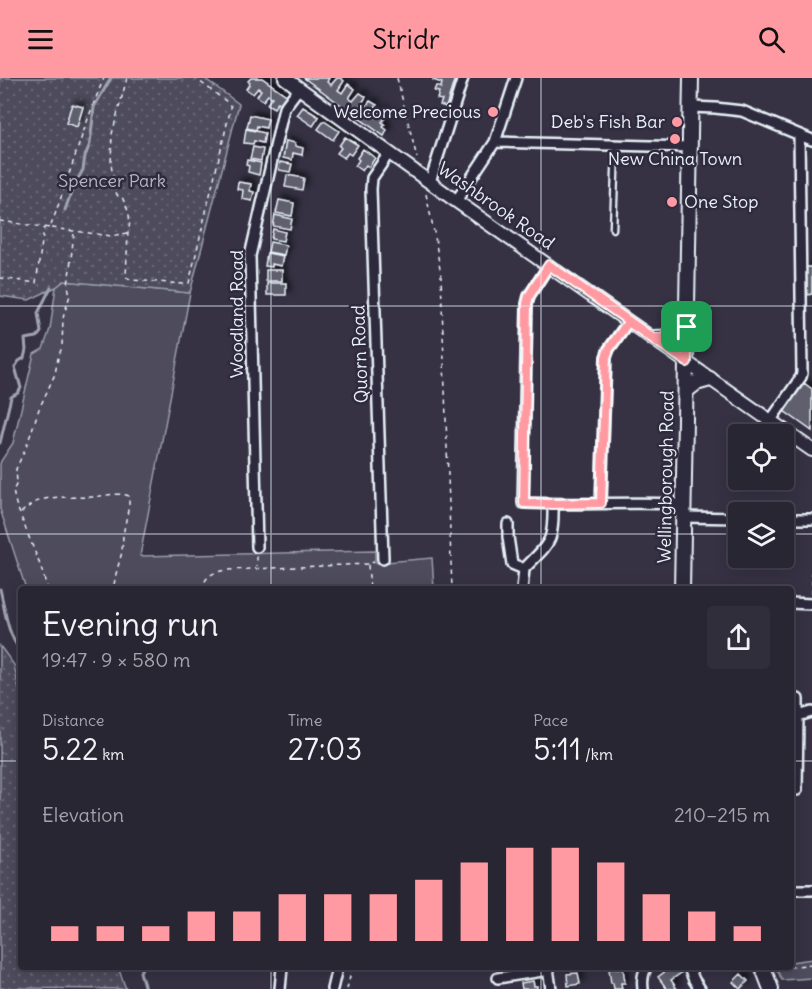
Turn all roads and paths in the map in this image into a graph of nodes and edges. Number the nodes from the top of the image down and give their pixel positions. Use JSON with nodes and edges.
{"nodes":[{"id":1,"x":104,"y":78,"type":"edge"},
{"id":2,"x":127,"y":78,"type":"edge"},
{"id":3,"x":195,"y":78,"type":"edge"},
{"id":4,"x":285,"y":78,"type":"edge"},
{"id":5,"x":397,"y":78,"type":"edge"},
{"id":6,"x":463,"y":78,"type":"edge"},
{"id":7,"x":516,"y":78,"type":"edge"},
{"id":8,"x":691,"y":78,"type":"edge"},
{"id":9,"x":299,"y":88,"type":"junction"},
{"id":10,"x":691,"y":108,"type":"junction"},
{"id":11,"x":799,"y":135,"type":"junction"},
{"id":12,"x":812,"y":140,"type":"edge"},
{"id":13,"x":495,"y":142,"type":"junction"},
{"id":14,"x":616,"y":145,"type":"junction"},
{"id":15,"x":690,"y":147,"type":"junction"},
{"id":16,"x":389,"y":153,"type":"junction"},
{"id":17,"x":417,"y":158,"type":"dead end"},
{"id":18,"x":428,"y":188,"type":"junction"},
{"id":19,"x":456,"y":201,"type":"junction"},
{"id":20,"x":0,"y":220,"type":"edge"},
{"id":21,"x":45,"y":227,"type":"junction"},
{"id":22,"x":51,"y":228,"type":"junction"},
{"id":23,"x":613,"y":229,"type":"dead end"},
{"id":24,"x":74,"y":232,"type":"junction"},
{"id":25,"x":128,"y":232,"type":"junction"},
{"id":26,"x":549,"y":265,"type":"junction"},
{"id":27,"x":0,"y":278,"type":"edge"},
{"id":28,"x":628,"y":322,"type":"junction"},
{"id":29,"x":687,"y":327,"type":"junction"},
{"id":30,"x":653,"y":338,"type":"junction"},
{"id":31,"x":687,"y":362,"type":"junction"},
{"id":32,"x":710,"y":379,"type":"junction"},
{"id":33,"x":686,"y":391,"type":"junction"},
{"id":34,"x":771,"y":420,"type":"junction"},
{"id":35,"x":812,"y":450,"type":"edge"},
{"id":36,"x":601,"y":503,"type":"junction"},
{"id":37,"x":553,"y":504,"type":"junction"},
{"id":38,"x":683,"y":511,"type":"junction"},
{"id":39,"x":20,"y":513,"type":"junction"},
{"id":40,"x":728,"y":517,"type":"edge"},
{"id":41,"x":794,"y":519,"type":"edge"},
{"id":42,"x":812,"y":519,"type":"edge"},
{"id":43,"x":508,"y":525,"type":"dead end"},
{"id":44,"x":257,"y":547,"type":"joint"},
{"id":45,"x":383,"y":559,"type":"dead end"},
{"id":46,"x":812,"y":566,"type":"edge"},
{"id":47,"x":257,"y":567,"type":"junction"},
{"id":48,"x":524,"y":569,"type":"junction"},
{"id":49,"x":47,"y":586,"type":"edge"},
{"id":50,"x":114,"y":586,"type":"edge"},
{"id":51,"x":203,"y":586,"type":"edge"},
{"id":52,"x":370,"y":586,"type":"edge"},
{"id":53,"x":452,"y":586,"type":"edge"},
{"id":54,"x":522,"y":586,"type":"edge"},
{"id":55,"x":682,"y":586,"type":"edge"},
{"id":56,"x":794,"y":603,"type":"edge"},
{"id":57,"x":812,"y":604,"type":"edge"},
{"id":58,"x":798,"y":699,"type":"dead end"},
{"id":59,"x":812,"y":712,"type":"edge"},
{"id":60,"x":798,"y":716,"type":"junction"},
{"id":61,"x":794,"y":771,"type":"edge"},
{"id":62,"x":797,"y":790,"type":"dead end"},
{"id":63,"x":794,"y":890,"type":"edge"},
{"id":64,"x":812,"y":890,"type":"edge"},
{"id":65,"x":812,"y":964,"type":"edge"},
{"id":66,"x":794,"y":966,"type":"edge"},
{"id":67,"x":282,"y":970,"type":"edge"},
{"id":68,"x":337,"y":970,"type":"edge"},
{"id":69,"x":352,"y":970,"type":"edge"},
{"id":70,"x":542,"y":970,"type":"edge"},
{"id":71,"x":548,"y":970,"type":"edge"},
{"id":72,"x":644,"y":970,"type":"edge"},
{"id":73,"x":690,"y":970,"type":"edge"},
{"id":74,"x":764,"y":970,"type":"edge"},
{"id":75,"x":498,"y":978,"type":"dead end"},
{"id":76,"x":280,"y":989,"type":"edge"},
{"id":77,"x":335,"y":989,"type":"edge"},
{"id":78,"x":347,"y":989,"type":"edge"},
{"id":79,"x":551,"y":989,"type":"edge"},
{"id":80,"x":643,"y":989,"type":"edge"},
{"id":81,"x":700,"y":989,"type":"edge"},
{"id":82,"x":771,"y":989,"type":"edge"}],
"edges":[{"from":1,"to":22,"type":"path"},
{"from":2,"to":25,"type":"path"},
{"from":3,"to":25,"type":"path"},
{"from":4,"to":9,"type":"main road","name":"Washbrook Road"},
{"from":5,"to":17,"type":"path"},
{"from":6,"to":18,"type":"street"},
{"from":7,"to":13,"type":"street"},
{"from":8,"to":10,"type":"main road","name":"Wellingborough Road"},
{"from":9,"to":16,"type":"main road","name":"Washbrook Road"},
{"from":9,"to":44,"type":"street","name":"Woodland Road"},
{"from":10,"to":11,"type":"street"},
{"from":10,"to":15,"type":"main road","name":"Wellingborough Road"},
{"from":11,"to":12,"type":"street"},
{"from":11,"to":34,"type":"street"},
{"from":13,"to":14,"type":"street"},
{"from":13,"to":19,"type":"street"},
{"from":14,"to":15,"type":"street"},
{"from":14,"to":23,"type":"lane"},
{"from":15,"to":29,"type":"main road","name":"Wellingborough Road"},
{"from":16,"to":18,"type":"main road","name":"Washbrook Road"},
{"from":16,"to":45,"type":"street","name":"Quorn Road"},
{"from":18,"to":19,"type":"main road","name":"Washbrook Road"},
{"from":18,"to":53,"type":"path"},
{"from":19,"to":26,"type":"main road","name":"Washbrook Road"},
{"from":20,"to":21,"type":"path"},
{"from":21,"to":22,"type":"path"},
{"from":21,"to":27,"type":"path"},
{"from":22,"to":24,"type":"path"},
{"from":24,"to":25,"type":"path"},
{"from":24,"to":39,"type":"path"},
{"from":26,"to":28,"type":"main road","name":"Washbrook Road"},
{"from":26,"to":37,"type":"street"},
{"from":28,"to":30,"type":"main road","name":"Washbrook Road"},
{"from":28,"to":36,"type":"street"},
{"from":29,"to":30,"type":"main road"},
{"from":29,"to":31,"type":"main road","name":"Wellingborough Road"},
{"from":30,"to":31,"type":"main road","name":"Washbrook Road"},
{"from":31,"to":32,"type":"main road","name":"Washbrook Road"},
{"from":31,"to":33,"type":"main road","name":"Wellingborough Road"},
{"from":32,"to":33,"type":"main road"},
{"from":32,"to":34,"type":"main road","name":"Washbrook Road"},
{"from":33,"to":38,"type":"main road","name":"Wellingborough Road"},
{"from":34,"to":35,"type":"main road","name":"Washbrook Road"},
{"from":36,"to":37,"type":"street"},
{"from":36,"to":38,"type":"street"},
{"from":37,"to":48,"type":"street"},
{"from":38,"to":40,"type":"street"},
{"from":38,"to":55,"type":"main road","name":"Wellingborough Road"},
{"from":39,"to":49,"type":"path"},
{"from":39,"to":50,"type":"path"},
{"from":41,"to":42,"type":"street"},
{"from":43,"to":48,"type":"street"},
{"from":44,"to":47,"type":"path"},
{"from":46,"to":57,"type":"path"},
{"from":47,"to":51,"type":"path"},
{"from":47,"to":52,"type":"path"},
{"from":48,"to":54,"type":"street"},
{"from":56,"to":57,"type":"street"},
{"from":58,"to":60,"type":"street"},
{"from":59,"to":60,"type":"street"},
{"from":60,"to":61,"type":"street"},
{"from":61,"to":62,"type":"street"},
{"from":63,"to":64,"type":"street"},
{"from":65,"to":66,"type":"path"},
{"from":67,"to":76,"type":"street"},
{"from":68,"to":77,"type":"street"},
{"from":69,"to":78,"type":"path"},
{"from":70,"to":75,"type":"street"},
{"from":71,"to":79,"type":"street"},
{"from":72,"to":80,"type":"street"},
{"from":73,"to":81,"type":"street"},
{"from":74,"to":82,"type":"main road"}]}
